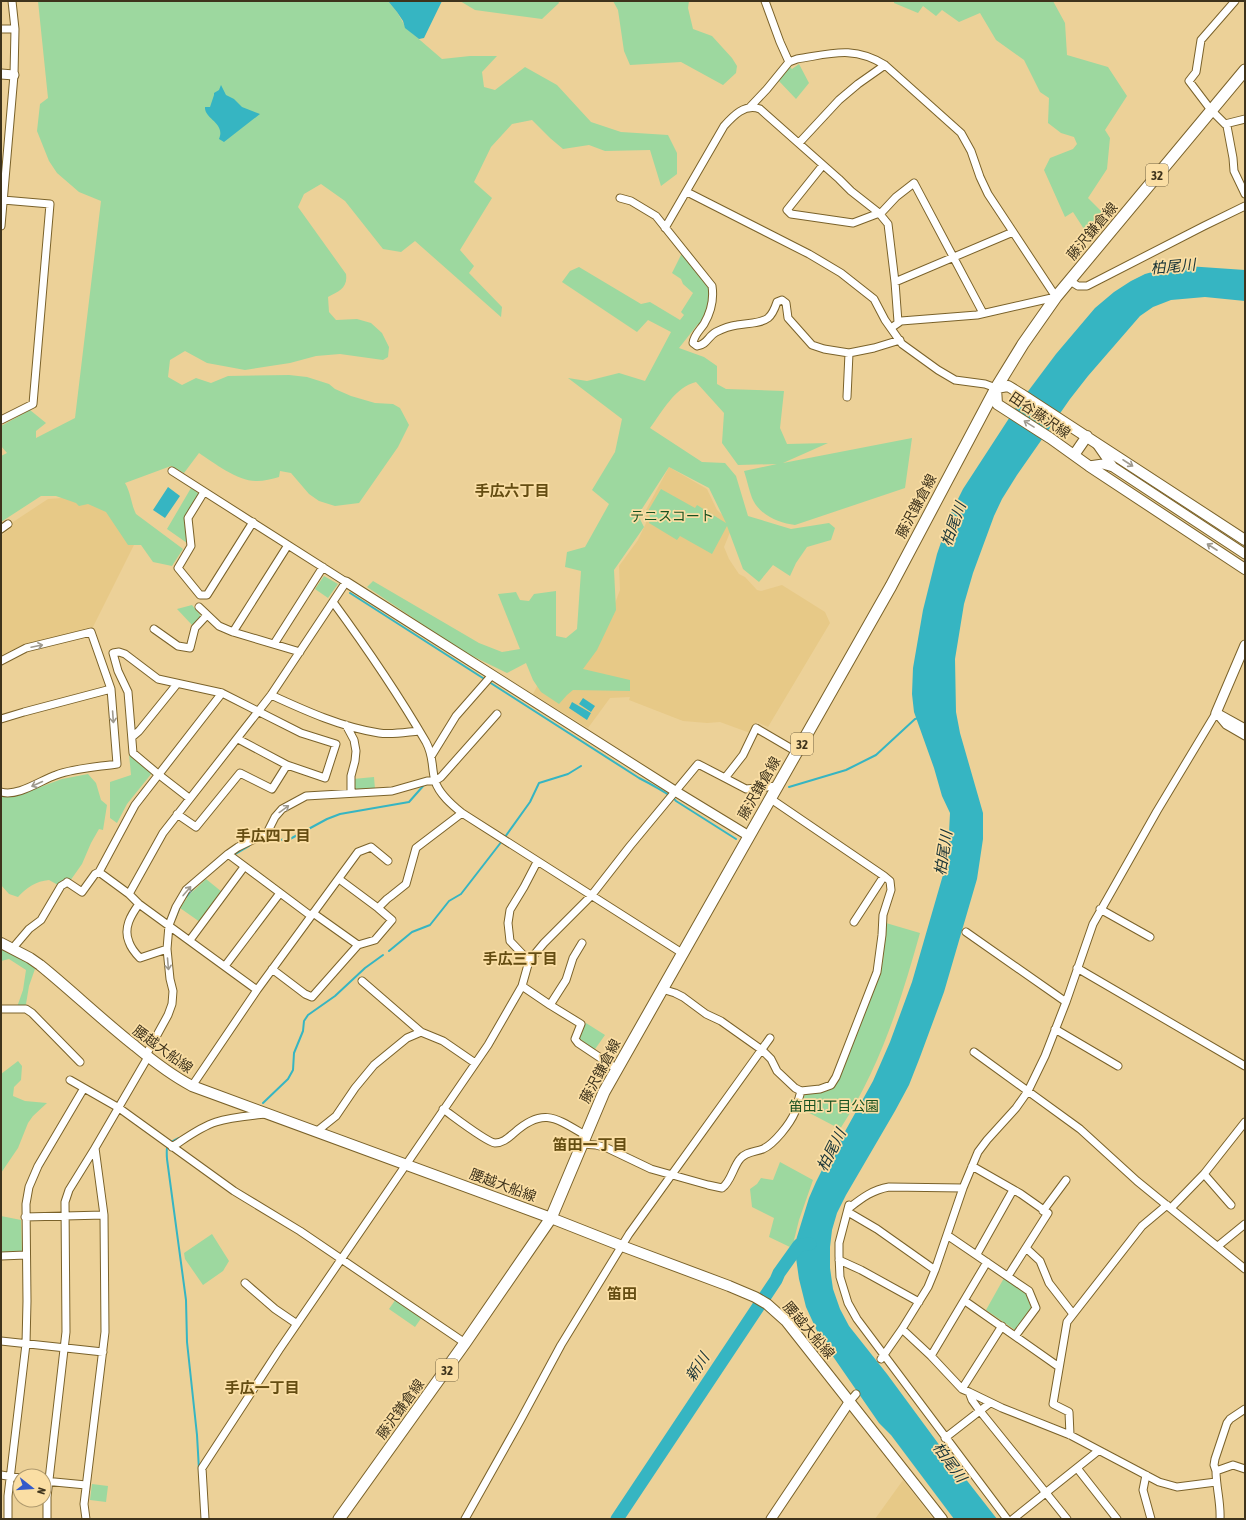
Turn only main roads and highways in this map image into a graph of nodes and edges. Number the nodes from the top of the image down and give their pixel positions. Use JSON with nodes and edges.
{"nodes":[{"id":1,"x":1245,"y":70,"type":"edge"},
{"id":2,"x":996,"y":388,"type":"junction"},
{"id":3,"x":1091,"y":439,"type":"junction"},
{"id":4,"x":1074,"y":456,"type":"junction"},
{"id":5,"x":1245,"y":540,"type":"edge"},
{"id":6,"x":1245,"y":569,"type":"edge"},
{"id":7,"x":1,"y":943,"type":"edge"},
{"id":8,"x":550,"y":1218,"type":"junction"},
{"id":9,"x":339,"y":1519,"type":"edge"},
{"id":10,"x":942,"y":1519,"type":"edge"}],
"edges":[{"from":1,"to":2,"type":"main road","name":"藤沢鎌倉線","number":"32"},
{"from":2,"to":3,"type":"main road","name":"田谷藤沢線"},
{"from":4,"to":2,"type":"main road","name":"田谷藤沢線","one_way":true},
{"from":2,"to":8,"type":"main road","name":"藤沢鎌倉線","number":"32"},
{"from":3,"to":4,"type":"main road"},
{"from":3,"to":5,"type":"main road","name":"田谷藤沢線","one_way":true},
{"from":6,"to":4,"type":"main road","name":"田谷藤沢線","one_way":true},
{"from":7,"to":8,"type":"main road","name":"腰越大船線"},
{"from":8,"to":9,"type":"main road","name":"藤沢鎌倉線","number":"32"},
{"from":8,"to":10,"type":"main road","name":"腰越大船線"}]}
